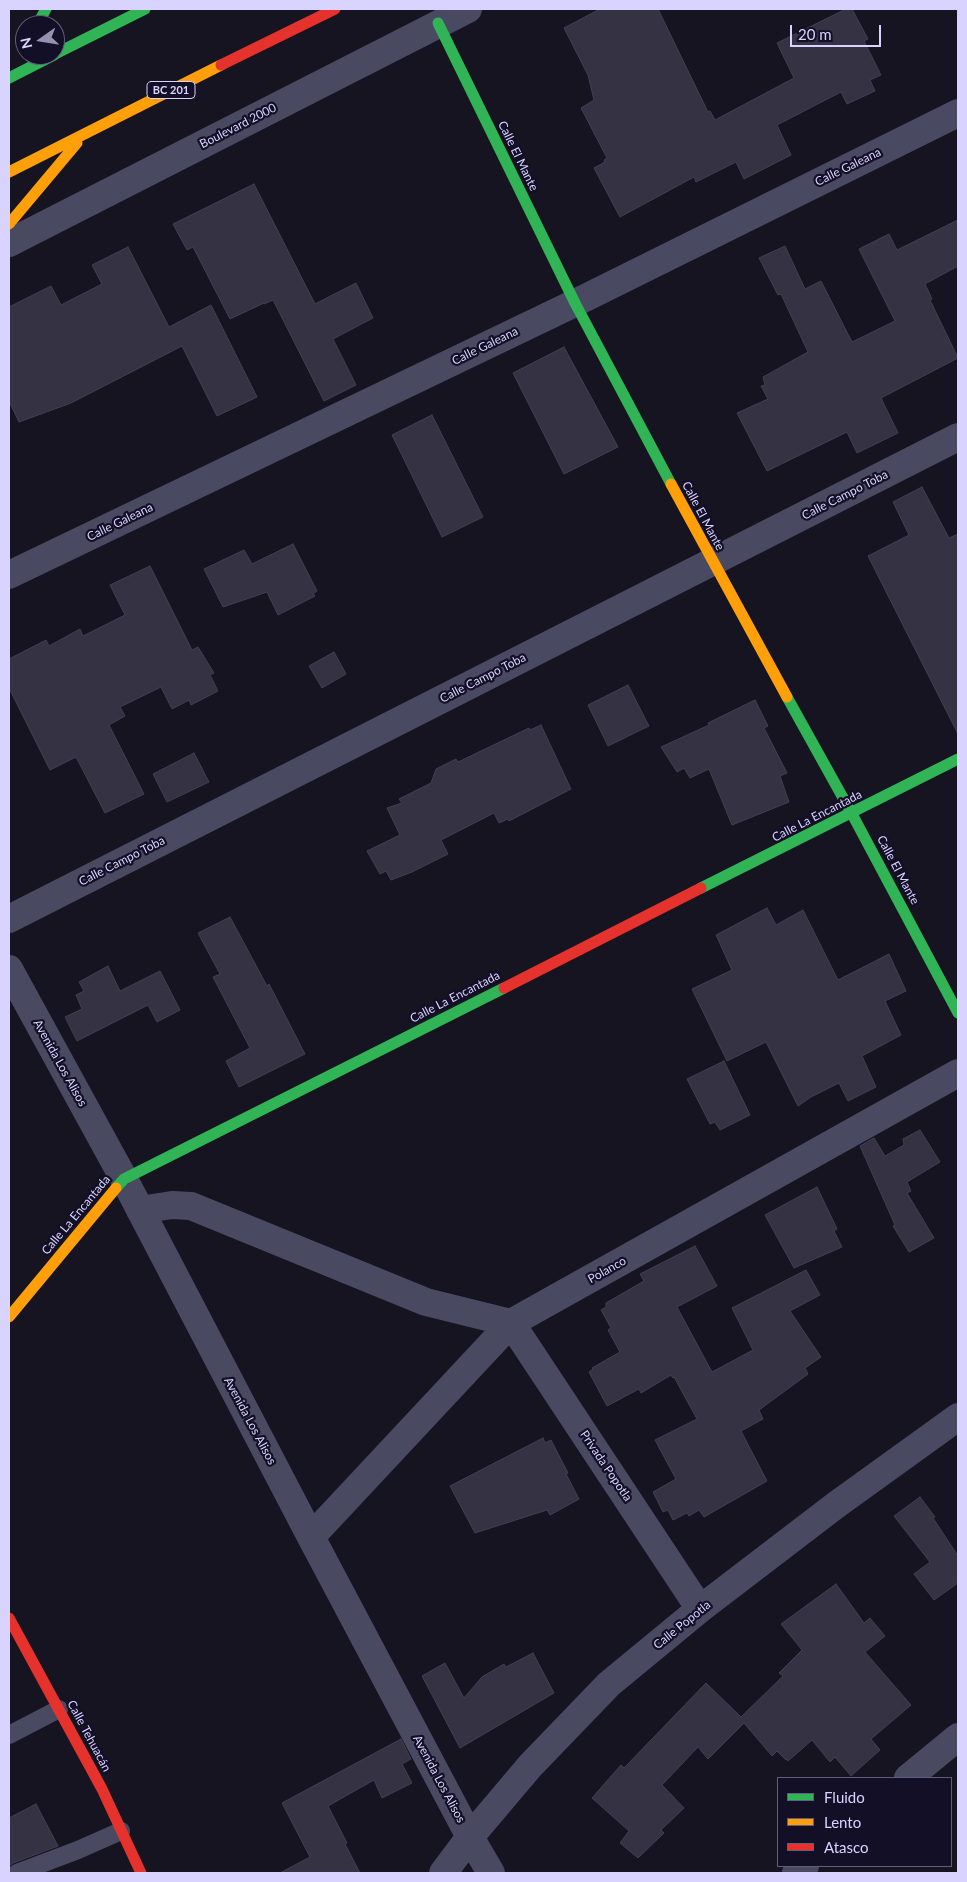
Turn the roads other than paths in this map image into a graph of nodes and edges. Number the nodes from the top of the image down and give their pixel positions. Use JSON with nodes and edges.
{"nodes":[{"id":1,"x":145,"y":9,"type":"edge"},
{"id":2,"x":335,"y":9,"type":"edge"},
{"id":3,"x":468,"y":9,"type":"edge"},
{"id":4,"x":438,"y":23,"type":"junction"},
{"id":5,"x":65,"y":49,"type":"edge"},
{"id":6,"x":15,"y":65,"type":"edge"},
{"id":7,"x":34,"y":65,"type":"edge"},
{"id":8,"x":9,"y":77,"type":"edge"},
{"id":9,"x":958,"y":113,"type":"edge"},
{"id":10,"x":86,"y":132,"type":"junction"},
{"id":11,"x":9,"y":172,"type":"edge"},
{"id":12,"x":9,"y":224,"type":"edge"},
{"id":13,"x":9,"y":243,"type":"edge"},
{"id":14,"x":575,"y":303,"type":"junction"},
{"id":15,"x":958,"y":438,"type":"edge"},
{"id":16,"x":712,"y":562,"type":"junction"},
{"id":17,"x":9,"y":575,"type":"edge"},
{"id":18,"x":958,"y":759,"type":"edge"},
{"id":19,"x":852,"y":814,"type":"junction"},
{"id":20,"x":9,"y":919,"type":"edge"},
{"id":21,"x":9,"y":969,"type":"edge"},
{"id":22,"x":958,"y":1013,"type":"edge"},
{"id":23,"x":958,"y":1073,"type":"edge"},
{"id":24,"x":124,"y":1179,"type":"junction"},
{"id":25,"x":140,"y":1210,"type":"junction"},
{"id":26,"x":9,"y":1317,"type":"edge"},
{"id":27,"x":510,"y":1323,"type":"junction"},
{"id":28,"x":958,"y":1418,"type":"edge"},
{"id":29,"x":311,"y":1537,"type":"junction"},
{"id":30,"x":700,"y":1610,"type":"junction"},
{"id":31,"x":9,"y":1618,"type":"edge"},
{"id":32,"x":59,"y":1709,"type":"junction"},
{"id":33,"x":9,"y":1735,"type":"edge"},
{"id":34,"x":958,"y":1737,"type":"edge"},
{"id":35,"x":909,"y":1777,"type":"edge"},
{"id":36,"x":121,"y":1831,"type":"junction"},
{"id":37,"x":470,"y":1838,"type":"junction"},
{"id":38,"x":141,"y":1872,"type":"edge"},
{"id":39,"x":17,"y":1873,"type":"edge"},
{"id":40,"x":444,"y":1873,"type":"edge"},
{"id":41,"x":491,"y":1873,"type":"edge"}],
"edges":[{"from":1,"to":5,"type":"main road"},
{"from":2,"to":10,"type":"main road","number":"BC 201"},
{"from":3,"to":4,"type":"street","name":"Boulevard 2000"},
{"from":4,"to":13,"type":"street","name":"Boulevard 2000"},
{"from":4,"to":14,"type":"main road","name":"Calle El Mante"},
{"from":6,"to":8,"type":"main road"},
{"from":7,"to":8,"type":"main road"},
{"from":9,"to":14,"type":"street","name":"Calle Galeana"},
{"from":10,"to":11,"type":"main road","number":"BC 201"},
{"from":10,"to":12,"type":"main road"},
{"from":14,"to":16,"type":"main road","name":"Calle El Mante"},
{"from":14,"to":17,"type":"street","name":"Calle Galeana"},
{"from":15,"to":16,"type":"street","name":"Calle Campo Toba"},
{"from":16,"to":19,"type":"main road","name":"Calle El Mante"},
{"from":16,"to":20,"type":"street","name":"Calle Campo Toba"},
{"from":18,"to":19,"type":"main road","name":"Calle La Encantada"},
{"from":19,"to":22,"type":"main road","name":"Calle El Mante"},
{"from":19,"to":24,"type":"main road","name":"Calle La Encantada"},
{"from":21,"to":24,"type":"street","name":"Avenida Los Alisos"},
{"from":23,"to":27,"type":"street","name":"Polanco"},
{"from":24,"to":25,"type":"street","name":"Avenida Los Alisos"},
{"from":24,"to":26,"type":"main road","name":"Calle La Encantada"},
{"from":25,"to":27,"type":"street"},
{"from":25,"to":29,"type":"street","name":"Avenida Los Alisos"},
{"from":27,"to":29,"type":"street","name":"Polanco"},
{"from":27,"to":30,"type":"street","name":"Privada Popotla"},
{"from":28,"to":30,"type":"street","name":"Calle Popotla"},
{"from":29,"to":37,"type":"street","name":"Avenida Los Alisos"},
{"from":30,"to":37,"type":"street","name":"Calle Popotla"},
{"from":31,"to":32,"type":"main road","name":"Calle Tehuacán"},
{"from":32,"to":33,"type":"lane"},
{"from":32,"to":36,"type":"main road","name":"Calle Tehuacán"},
{"from":34,"to":35,"type":"street"},
{"from":36,"to":38,"type":"main road","name":"Calle Tehuacán"},
{"from":36,"to":39,"type":"lane"},
{"from":37,"to":40,"type":"street","name":"Calle Popotla"},
{"from":37,"to":41,"type":"street","name":"Avenida Los Alisos"}]}
